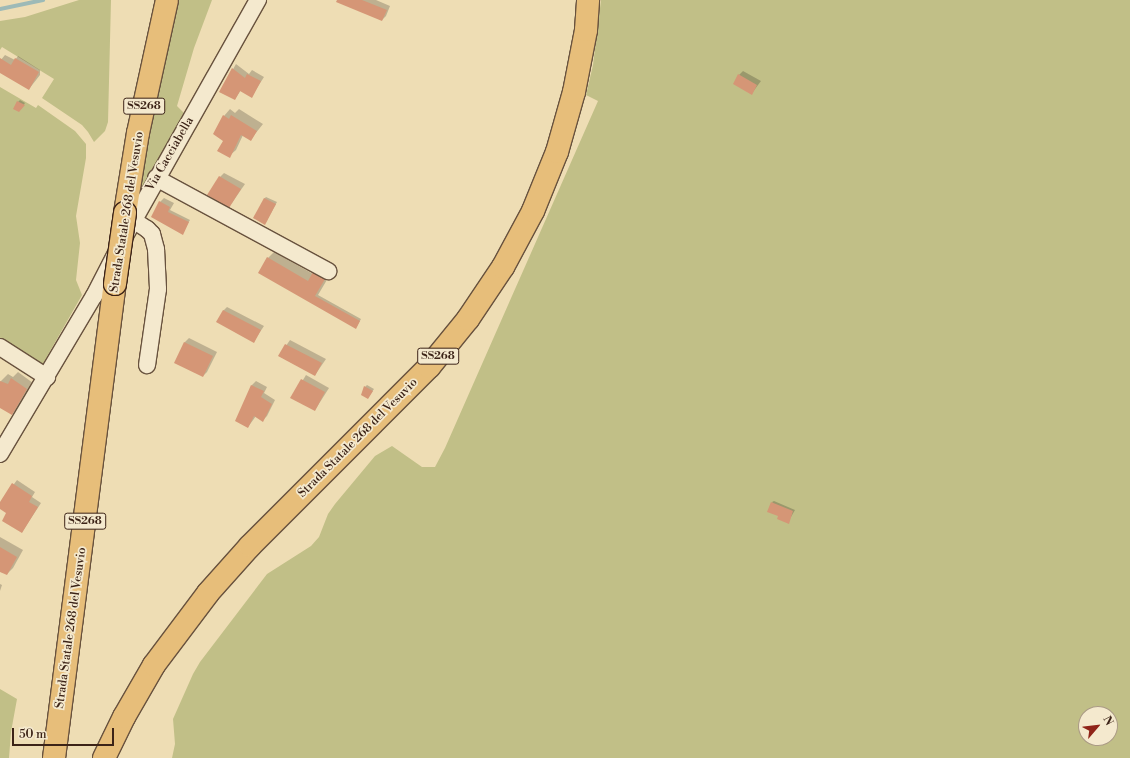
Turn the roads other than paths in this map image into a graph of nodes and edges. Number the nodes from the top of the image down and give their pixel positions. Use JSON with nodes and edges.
{"nodes":[{"id":1,"x":166,"y":0,"type":"edge"},
{"id":2,"x":258,"y":0,"type":"edge"},
{"id":3,"x":588,"y":0,"type":"edge"},
{"id":4,"x":156,"y":178,"type":"junction"},
{"id":5,"x":129,"y":217,"type":"junction"},
{"id":6,"x":328,"y":272,"type":"dead end"},
{"id":7,"x":0,"y":347,"type":"edge"},
{"id":8,"x":146,"y":365,"type":"dead end"},
{"id":9,"x":47,"y":377,"type":"junction"},
{"id":10,"x":0,"y":454,"type":"edge"},
{"id":11,"x":54,"y":758,"type":"edge"},
{"id":12,"x":104,"y":758,"type":"edge"}],
"edges":[{"from":1,"to":5,"type":"highway","name":"Strada Statale 268 del Vesuvio","number":"SS268"},
{"from":2,"to":4,"type":"street","name":"Via Cacciabella"},
{"from":3,"to":12,"type":"highway","name":"Strada Statale 268 del Vesuvio","number":"SS268"},
{"from":4,"to":5,"type":"street","name":"Via Cacciabella"},
{"from":4,"to":6,"type":"street"},
{"from":5,"to":8,"type":"street"},
{"from":5,"to":9,"type":"street","name":"Via Cacciabella"},
{"from":5,"to":11,"type":"highway","name":"Strada Statale 268 del Vesuvio","number":"SS268","bridge":true},
{"from":7,"to":9,"type":"street"},
{"from":9,"to":10,"type":"street","name":"Via Cacciabella"}]}
